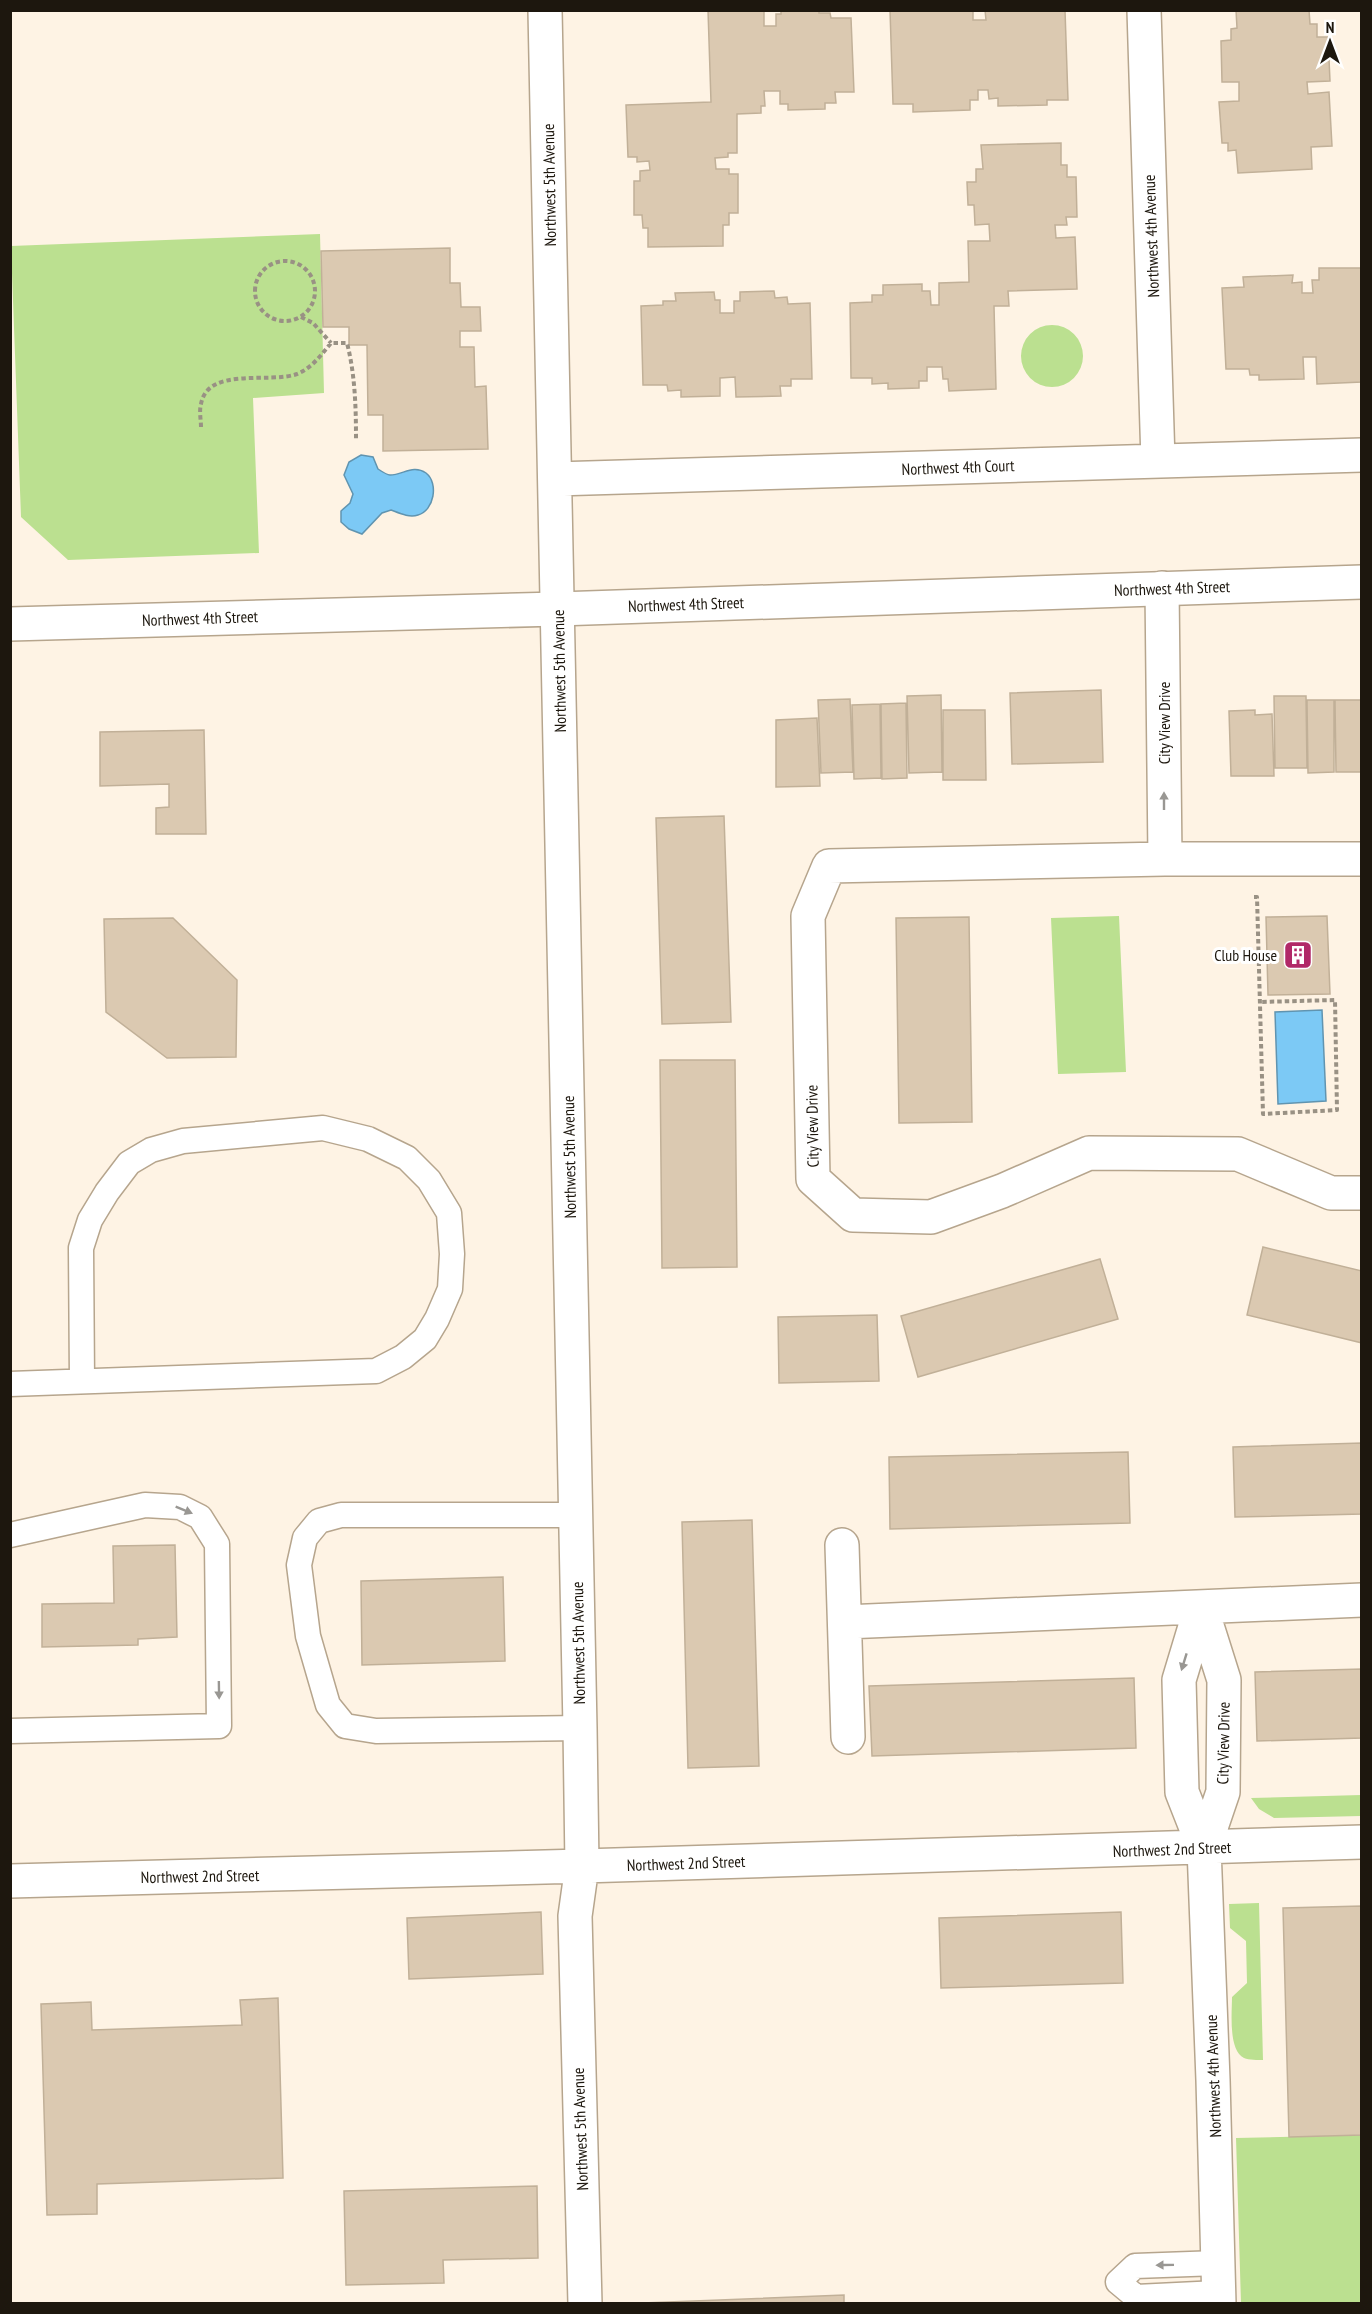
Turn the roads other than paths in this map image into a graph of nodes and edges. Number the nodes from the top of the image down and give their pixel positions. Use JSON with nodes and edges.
{"nodes":[{"id":1,"x":545,"y":10,"type":"edge"},
{"id":2,"x":1144,"y":10,"type":"edge"},
{"id":3,"x":1362,"y":455,"type":"edge"},
{"id":4,"x":1158,"y":461,"type":"junction"},
{"id":5,"x":555,"y":479,"type":"junction"},
{"id":6,"x":1362,"y":582,"type":"edge"},
{"id":7,"x":1162,"y":588,"type":"junction"},
{"id":8,"x":558,"y":609,"type":"junction"},
{"id":9,"x":10,"y":624,"type":"edge"},
{"id":10,"x":1165,"y":859,"type":"junction"},
{"id":11,"x":1362,"y":859,"type":"edge"},
{"id":12,"x":1362,"y":1193,"type":"edge"},
{"id":13,"x":82,"y":1381,"type":"junction"},
{"id":14,"x":10,"y":1384,"type":"edge"},
{"id":15,"x":575,"y":1515,"type":"junction"},
{"id":16,"x":10,"y":1535,"type":"edge"},
{"id":17,"x":842,"y":1545,"type":"dead end"},
{"id":18,"x":1362,"y":1600,"type":"edge"},
{"id":19,"x":1201,"y":1606,"type":"junction"},
{"id":20,"x":845,"y":1622,"type":"junction"},
{"id":21,"x":580,"y":1728,"type":"junction"},
{"id":22,"x":10,"y":1731,"type":"edge"},
{"id":23,"x":848,"y":1737,"type":"dead end"},
{"id":24,"x":1362,"y":1842,"type":"edge"},
{"id":25,"x":1204,"y":1848,"type":"junction"},
{"id":26,"x":582,"y":1866,"type":"junction"},
{"id":27,"x":10,"y":1881,"type":"edge"},
{"id":28,"x":1218,"y":2287,"type":"edge"},
{"id":29,"x":585,"y":2304,"type":"edge"}],
"edges":[{"from":1,"to":5,"type":"street","name":"Northwest 5th Avenue"},
{"from":2,"to":4,"type":"street","name":"Northwest 4th Avenue"},
{"from":3,"to":4,"type":"street","name":"Northwest 4th Court"},
{"from":4,"to":5,"type":"street","name":"Northwest 4th Court"},
{"from":5,"to":8,"type":"street","name":"Northwest 5th Avenue"},
{"from":6,"to":7,"type":"street","name":"Northwest 4th Street"},
{"from":7,"to":8,"type":"street","name":"Northwest 4th Street"},
{"from":10,"to":7,"type":"street","name":"City View Drive","one_way":true},
{"from":8,"to":9,"type":"street","name":"Northwest 4th Street"},
{"from":8,"to":15,"type":"street","name":"Northwest 5th Avenue"},
{"from":10,"to":11,"type":"street","name":"City View Drive"},
{"from":10,"to":12,"type":"street","name":"City View Drive"},
{"from":13,"to":13,"type":"lane"},
{"from":13,"to":14,"type":"lane"},
{"from":15,"to":21,"type":"street","name":"Northwest 5th Avenue"},
{"from":15,"to":21,"type":"lane"},
{"from":16,"to":22,"type":"lane","one_way":true},
{"from":17,"to":20,"type":"street"},
{"from":18,"to":19,"type":"street"},
{"from":19,"to":20,"type":"street"},
{"from":19,"to":25,"type":"street","name":"City View Drive"},
{"from":19,"to":25,"type":"street","one_way":true},
{"from":20,"to":23,"type":"street"},
{"from":21,"to":26,"type":"street","name":"Northwest 5th Avenue"},
{"from":24,"to":25,"type":"street","name":"Northwest 2nd Street"},
{"from":25,"to":26,"type":"street","name":"Northwest 2nd Street"},
{"from":25,"to":28,"type":"street","name":"Northwest 4th Avenue"},
{"from":26,"to":27,"type":"street","name":"Northwest 2nd Street"},
{"from":26,"to":29,"type":"street","name":"Northwest 5th Avenue"}]}
